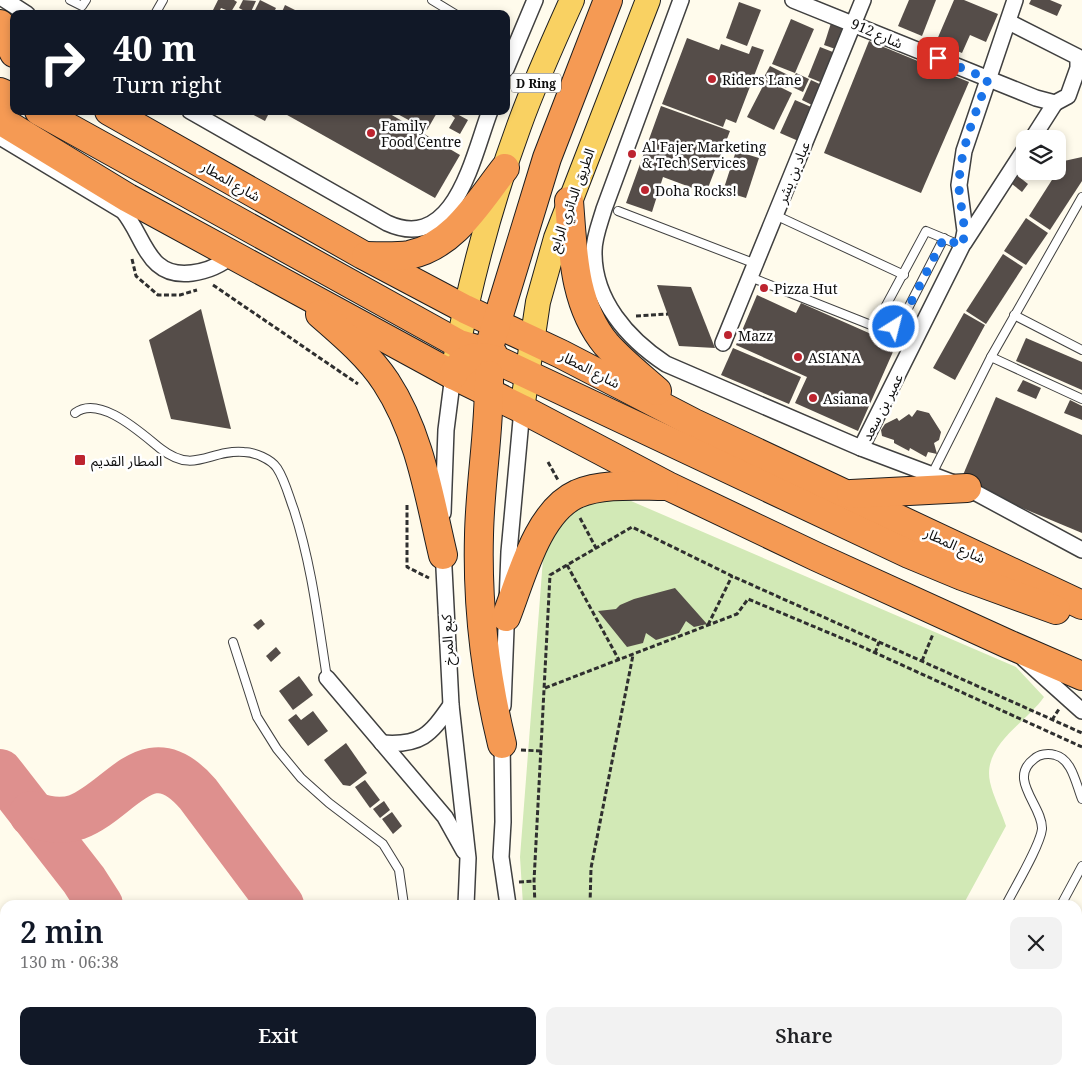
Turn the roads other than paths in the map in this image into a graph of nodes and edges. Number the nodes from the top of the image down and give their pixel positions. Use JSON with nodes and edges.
{"nodes":[{"id":1,"x":5,"y":0,"type":"edge"},
{"id":2,"x":70,"y":0,"type":"edge"},
{"id":3,"x":432,"y":0,"type":"edge"},
{"id":4,"x":536,"y":0,"type":"edge"},
{"id":5,"x":572,"y":0,"type":"edge"},
{"id":6,"x":608,"y":0,"type":"edge"},
{"id":7,"x":648,"y":0,"type":"edge"},
{"id":8,"x":681,"y":0,"type":"edge"},
{"id":9,"x":793,"y":0,"type":"edge"},
{"id":10,"x":864,"y":0,"type":"edge"},
{"id":11,"x":1015,"y":0,"type":"edge"},
{"id":12,"x":84,"y":3,"type":"edge"},
{"id":13,"x":21,"y":10,"type":"edge"},
{"id":14,"x":448,"y":10,"type":"edge"},
{"id":15,"x":854,"y":23,"type":"junction"},
{"id":16,"x":1011,"y":23,"type":"dead end"},
{"id":17,"x":0,"y":24,"type":"edge"},
{"id":18,"x":10,"y":45,"type":"edge"},
{"id":19,"x":510,"y":47,"type":"edge"},
{"id":20,"x":988,"y":79,"type":"junction"},
{"id":21,"x":1055,"y":103,"type":"junction"},
{"id":22,"x":46,"y":115,"type":"edge"},
{"id":23,"x":116,"y":115,"type":"edge"},
{"id":24,"x":197,"y":115,"type":"edge"},
{"id":25,"x":488,"y":115,"type":"edge"},
{"id":26,"x":0,"y":120,"type":"edge"},
{"id":27,"x":1038,"y":130,"type":"edge"},
{"id":28,"x":0,"y":137,"type":"edge"},
{"id":29,"x":1016,"y":163,"type":"edge"},
{"id":30,"x":505,"y":168,"type":"junction"},
{"id":31,"x":1082,"y":197,"type":"edge"},
{"id":32,"x":569,"y":201,"type":"junction"},
{"id":33,"x":618,"y":211,"type":"dead end"},
{"id":34,"x":775,"y":215,"type":"junction"},
{"id":35,"x":944,"y":238,"type":"junction"},
{"id":36,"x":962,"y":246,"type":"junction"},
{"id":37,"x":233,"y":255,"type":"junction"},
{"id":38,"x":363,"y":256,"type":"junction"},
{"id":39,"x":753,"y":270,"type":"junction"},
{"id":40,"x":904,"y":275,"type":"junction"},
{"id":41,"x":283,"y":282,"type":"junction"},
{"id":42,"x":465,"y":309,"type":"junction"},
{"id":43,"x":1014,"y":315,"type":"junction"},
{"id":44,"x":495,"y":323,"type":"junction"},
{"id":45,"x":874,"y":326,"type":"junction"},
{"id":46,"x":531,"y":339,"type":"junction"},
{"id":47,"x":459,"y":344,"type":"junction"},
{"id":48,"x":723,"y":344,"type":"dead end"},
{"id":49,"x":1082,"y":350,"type":"edge"},
{"id":50,"x":489,"y":355,"type":"junction"},
{"id":51,"x":991,"y":357,"type":"junction"},
{"id":52,"x":453,"y":375,"type":"junction"},
{"id":53,"x":528,"y":375,"type":"junction"},
{"id":54,"x":489,"y":392,"type":"junction"},
{"id":55,"x":1082,"y":399,"type":"edge"},
{"id":56,"x":522,"y":409,"type":"junction"},
{"id":57,"x":75,"y":413,"type":"dead end"},
{"id":58,"x":694,"y":423,"type":"junction"},
{"id":59,"x":861,"y":448,"type":"junction"},
{"id":60,"x":932,"y":474,"type":"junction"},
{"id":61,"x":668,"y":486,"type":"junction"},
{"id":62,"x":967,"y":488,"type":"junction"},
{"id":63,"x":846,"y":494,"type":"junction"},
{"id":64,"x":1082,"y":550,"type":"edge"},
{"id":65,"x":443,"y":555,"type":"junction"},
{"id":66,"x":1082,"y":605,"type":"edge"},
{"id":67,"x":506,"y":617,"type":"junction"},
{"id":68,"x":1082,"y":620,"type":"edge"},
{"id":69,"x":234,"y":642,"type":"dead end"},
{"id":70,"x":1008,"y":644,"type":"junction"},
{"id":71,"x":1082,"y":676,"type":"edge"},
{"id":72,"x":328,"y":678,"type":"joint"},
{"id":73,"x":451,"y":705,"type":"junction"},
{"id":74,"x":1082,"y":710,"type":"edge"},
{"id":75,"x":382,"y":743,"type":"junction"},
{"id":76,"x":502,"y":744,"type":"junction"},
{"id":77,"x":1082,"y":799,"type":"edge"},
{"id":78,"x":468,"y":858,"type":"junction"},
{"id":79,"x":1081,"y":868,"type":"edge"},
{"id":80,"x":403,"y":900,"type":"edge"},
{"id":81,"x":466,"y":900,"type":"edge"},
{"id":82,"x":507,"y":900,"type":"edge"},
{"id":83,"x":1008,"y":900,"type":"edge"},
{"id":84,"x":1064,"y":900,"type":"edge"}],
"edges":[{"from":1,"to":13,"type":"street"},
{"from":2,"to":12,"type":"lane"},
{"from":3,"to":14,"type":"lane"},
{"from":4,"to":19,"type":"street"},
{"from":5,"to":30,"type":"main road","number":"D Ring"},
{"from":6,"to":44,"type":"highway"},
{"from":7,"to":32,"type":"main road","name":"الطريق الدائري الرابع"},
{"from":8,"to":59,"type":"street"},
{"from":9,"to":15,"type":"street","name":"شارع 912"},
{"from":10,"to":15,"type":"street","name":"عباد بن بشر"},
{"from":11,"to":20,"type":"street","name":"عمير بن سعد"},
{"from":15,"to":20,"type":"street","name":"شارع 912"},
{"from":15,"to":34,"type":"street","name":"عباد بن بشر"},
{"from":16,"to":21,"type":"street"},
{"from":17,"to":18,"type":"highway"},
{"from":20,"to":21,"type":"street","name":"شارع 912"},
{"from":20,"to":36,"type":"street","name":"عمير بن سعد"},
{"from":21,"to":27,"type":"street"},
{"from":22,"to":47,"type":"highway"},
{"from":23,"to":38,"type":"highway","name":"شارع المطار"},
{"from":24,"to":25,"type":"street"},
{"from":26,"to":37,"type":"highway"},
{"from":28,"to":37,"type":"street"},
{"from":29,"to":36,"type":"street"},
{"from":30,"to":38,"type":"highway"},
{"from":30,"to":42,"type":"main road","number":"D Ring"},
{"from":31,"to":43,"type":"lane"},
{"from":32,"to":46,"type":"main road","name":"الطريق الدائري الرابع"},
{"from":32,"to":58,"type":"highway"},
{"from":33,"to":39,"type":"lane"},
{"from":34,"to":39,"type":"street","name":"عباد بن بشر"},
{"from":34,"to":40,"type":"lane"},
{"from":35,"to":36,"type":"lane"},
{"from":35,"to":40,"type":"lane"},
{"from":35,"to":45,"type":"lane"},
{"from":36,"to":59,"type":"street","name":"عمير بن سعد"},
{"from":37,"to":41,"type":"highway"},
{"from":38,"to":42,"type":"highway","name":"شارع المطار"},
{"from":39,"to":45,"type":"lane"},
{"from":39,"to":48,"type":"street","name":"عباد بن بشر"},
{"from":40,"to":45,"type":"lane"},
{"from":41,"to":52,"type":"highway"},
{"from":41,"to":65,"type":"highway"},
{"from":42,"to":44,"type":"highway","name":"شارع المطار"},
{"from":42,"to":47,"type":"main road","number":"D Ring"},
{"from":42,"to":50,"type":"highway"},
{"from":43,"to":49,"type":"lane"},
{"from":43,"to":51,"type":"lane"},
{"from":44,"to":46,"type":"highway","name":"شارع المطار"},
{"from":44,"to":50,"type":"highway"},
{"from":46,"to":50,"type":"highway"},
{"from":46,"to":53,"type":"main road","name":"الطريق الدائري الرابع"},
{"from":46,"to":58,"type":"highway","name":"شارع المطار"},
{"from":47,"to":50,"type":"highway"},
{"from":47,"to":52,"type":"main road","number":"D Ring"},
{"from":50,"to":52,"type":"highway"},
{"from":50,"to":53,"type":"highway"},
{"from":50,"to":54,"type":"highway"},
{"from":50,"to":56,"type":"highway"},
{"from":51,"to":55,"type":"lane"},
{"from":51,"to":60,"type":"lane"},
{"from":52,"to":54,"type":"highway"},
{"from":52,"to":65,"type":"street","name":"كبع المرخ"},
{"from":53,"to":56,"type":"main road","name":"الطريق الدائري الرابع"},
{"from":53,"to":68,"type":"highway"},
{"from":54,"to":56,"type":"highway"},
{"from":54,"to":76,"type":"highway"},
{"from":56,"to":61,"type":"highway"},
{"from":56,"to":67,"type":"street"},
{"from":57,"to":72,"type":"lane"},
{"from":58,"to":63,"type":"highway","name":"شارع المطار"},
{"from":59,"to":60,"type":"street"},
{"from":60,"to":62,"type":"street"},
{"from":61,"to":67,"type":"highway"},
{"from":61,"to":70,"type":"highway"},
{"from":62,"to":63,"type":"highway"},
{"from":62,"to":64,"type":"street"},
{"from":63,"to":66,"type":"highway","name":"شارع المطار"},
{"from":65,"to":73,"type":"street","name":"كبع المرخ"},
{"from":67,"to":76,"type":"street"},
{"from":69,"to":80,"type":"lane"},
{"from":70,"to":71,"type":"highway"},
{"from":70,"to":74,"type":"street"},
{"from":72,"to":75,"type":"street"},
{"from":73,"to":75,"type":"street"},
{"from":73,"to":78,"type":"street","name":"كبع المرخ"},
{"from":75,"to":78,"type":"street"},
{"from":76,"to":82,"type":"street"},
{"from":77,"to":83,"type":"lane"},
{"from":78,"to":81,"type":"street","name":"كبع المرخ"},
{"from":79,"to":84,"type":"lane"}]}
